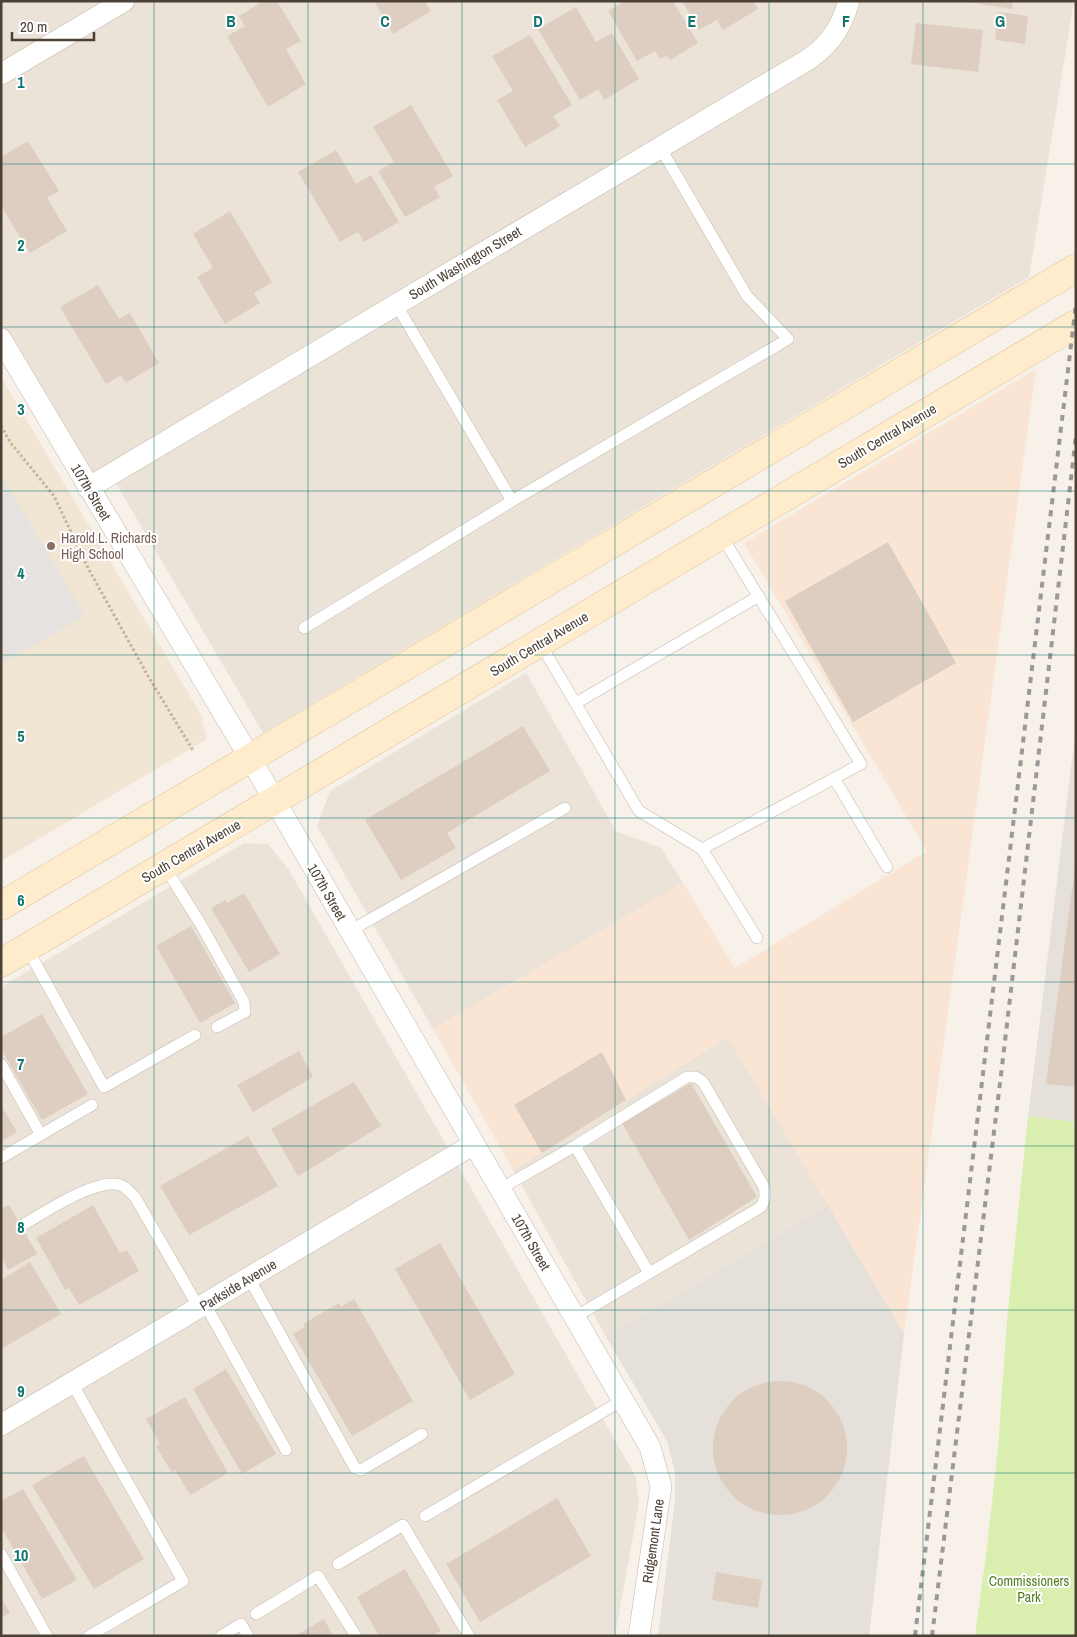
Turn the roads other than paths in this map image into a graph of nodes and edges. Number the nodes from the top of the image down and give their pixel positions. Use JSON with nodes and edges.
{"nodes":[{"id":1,"x":124,"y":1,"type":"edge"},
{"id":2,"x":849,"y":1,"type":"edge"},
{"id":3,"x":1,"y":74,"type":"edge"},
{"id":4,"x":660,"y":147,"type":"junction"},
{"id":5,"x":1076,"y":268,"type":"edge"},
{"id":6,"x":396,"y":304,"type":"junction"},
{"id":7,"x":1076,"y":324,"type":"edge"},
{"id":8,"x":1,"y":339,"type":"edge"},
{"id":9,"x":88,"y":488,"type":"junction"},
{"id":10,"x":512,"y":502,"type":"junction"},
{"id":11,"x":721,"y":535,"type":"junction"},
{"id":12,"x":758,"y":596,"type":"junction"},
{"id":13,"x":304,"y":628,"type":"dead end"},
{"id":14,"x":540,"y":643,"type":"junction"},
{"id":15,"x":576,"y":703,"type":"junction"},
{"id":16,"x":250,"y":758,"type":"junction"},
{"id":17,"x":834,"y":778,"type":"junction"},
{"id":18,"x":274,"y":802,"type":"junction"},
{"id":19,"x":565,"y":808,"type":"dead end"},
{"id":20,"x":702,"y":849,"type":"junction"},
{"id":21,"x":164,"y":866,"type":"junction"},
{"id":22,"x":887,"y":867,"type":"dead end"},
{"id":23,"x":1,"y":906,"type":"edge"},
{"id":24,"x":350,"y":931,"type":"junction"},
{"id":25,"x":757,"y":938,"type":"dead end"},
{"id":26,"x":27,"y":948,"type":"junction"},
{"id":27,"x":1,"y":963,"type":"edge"},
{"id":28,"x":217,"y":1027,"type":"dead end"},
{"id":29,"x":195,"y":1035,"type":"dead end"},
{"id":30,"x":1,"y":1064,"type":"edge"},
{"id":31,"x":92,"y":1105,"type":"dead end"},
{"id":32,"x":42,"y":1135,"type":"junction"},
{"id":33,"x":474,"y":1144,"type":"junction"},
{"id":34,"x":575,"y":1146,"type":"junction"},
{"id":35,"x":1,"y":1158,"type":"edge"},
{"id":36,"x":500,"y":1189,"type":"junction"},
{"id":37,"x":21,"y":1226,"type":"dead end"},
{"id":38,"x":649,"y":1273,"type":"junction"},
{"id":39,"x":249,"y":1278,"type":"junction"},
{"id":40,"x":202,"y":1306,"type":"junction"},
{"id":41,"x":574,"y":1317,"type":"junction"},
{"id":42,"x":72,"y":1383,"type":"junction"},
{"id":43,"x":623,"y":1400,"type":"junction"},
{"id":44,"x":1,"y":1425,"type":"edge"},
{"id":45,"x":422,"y":1434,"type":"dead end"},
{"id":46,"x":650,"y":1447,"type":"joint"},
{"id":47,"x":286,"y":1450,"type":"dead end"},
{"id":48,"x":425,"y":1516,"type":"dead end"},
{"id":49,"x":1,"y":1554,"type":"edge"},
{"id":50,"x":338,"y":1564,"type":"dead end"},
{"id":51,"x":256,"y":1614,"type":"dead end"},
{"id":52,"x":47,"y":1636,"type":"edge"},
{"id":53,"x":89,"y":1636,"type":"edge"},
{"id":54,"x":221,"y":1636,"type":"edge"},
{"id":55,"x":248,"y":1636,"type":"edge"},
{"id":56,"x":356,"y":1636,"type":"edge"},
{"id":57,"x":469,"y":1636,"type":"edge"},
{"id":58,"x":639,"y":1636,"type":"edge"}],
"edges":[{"from":1,"to":3,"type":"street"},
{"from":2,"to":4,"type":"street","name":"South Washington Street"},
{"from":4,"to":6,"type":"street","name":"South Washington Street"},
{"from":4,"to":10,"type":"lane"},
{"from":5,"to":16,"type":"street"},
{"from":6,"to":9,"type":"street","name":"South Washington Street"},
{"from":6,"to":10,"type":"lane"},
{"from":7,"to":11,"type":"street","name":"South Central Avenue"},
{"from":8,"to":9,"type":"street","name":"107th Street"},
{"from":9,"to":16,"type":"street","name":"107th Street"},
{"from":10,"to":13,"type":"lane"},
{"from":11,"to":12,"type":"lane"},
{"from":11,"to":14,"type":"street","name":"South Central Avenue"},
{"from":12,"to":15,"type":"lane"},
{"from":12,"to":17,"type":"lane"},
{"from":14,"to":15,"type":"lane"},
{"from":14,"to":18,"type":"street","name":"South Central Avenue"},
{"from":15,"to":20,"type":"lane"},
{"from":16,"to":18,"type":"street","name":"107th Street"},
{"from":16,"to":23,"type":"street"},
{"from":17,"to":20,"type":"lane"},
{"from":17,"to":22,"type":"lane"},
{"from":18,"to":21,"type":"street","name":"South Central Avenue"},
{"from":18,"to":24,"type":"street","name":"107th Street"},
{"from":19,"to":24,"type":"lane"},
{"from":20,"to":25,"type":"lane"},
{"from":21,"to":26,"type":"street","name":"South Central Avenue"},
{"from":21,"to":28,"type":"lane"},
{"from":24,"to":33,"type":"street","name":"107th Street"},
{"from":26,"to":27,"type":"street","name":"South Central Avenue"},
{"from":26,"to":29,"type":"lane"},
{"from":30,"to":32,"type":"lane"},
{"from":31,"to":32,"type":"lane"},
{"from":32,"to":35,"type":"lane"},
{"from":33,"to":36,"type":"street","name":"107th Street"},
{"from":33,"to":39,"type":"street","name":"Parkside Avenue"},
{"from":34,"to":36,"type":"lane"},
{"from":34,"to":38,"type":"lane"},
{"from":34,"to":38,"type":"lane"},
{"from":36,"to":41,"type":"street","name":"107th Street"},
{"from":37,"to":40,"type":"lane"},
{"from":38,"to":41,"type":"lane"},
{"from":39,"to":40,"type":"street","name":"Parkside Avenue"},
{"from":39,"to":45,"type":"lane"},
{"from":40,"to":42,"type":"street","name":"Parkside Avenue"},
{"from":40,"to":47,"type":"lane"},
{"from":41,"to":43,"type":"street","name":"107th Street"},
{"from":42,"to":44,"type":"street","name":"Parkside Avenue"},
{"from":42,"to":53,"type":"lane"},
{"from":43,"to":46,"type":"street","name":"107th Street"},
{"from":43,"to":48,"type":"lane"},
{"from":46,"to":58,"type":"street","name":"Ridgemont Lane"},
{"from":49,"to":52,"type":"lane"},
{"from":50,"to":57,"type":"lane"},
{"from":51,"to":56,"type":"lane"},
{"from":54,"to":55,"type":"lane"}]}
